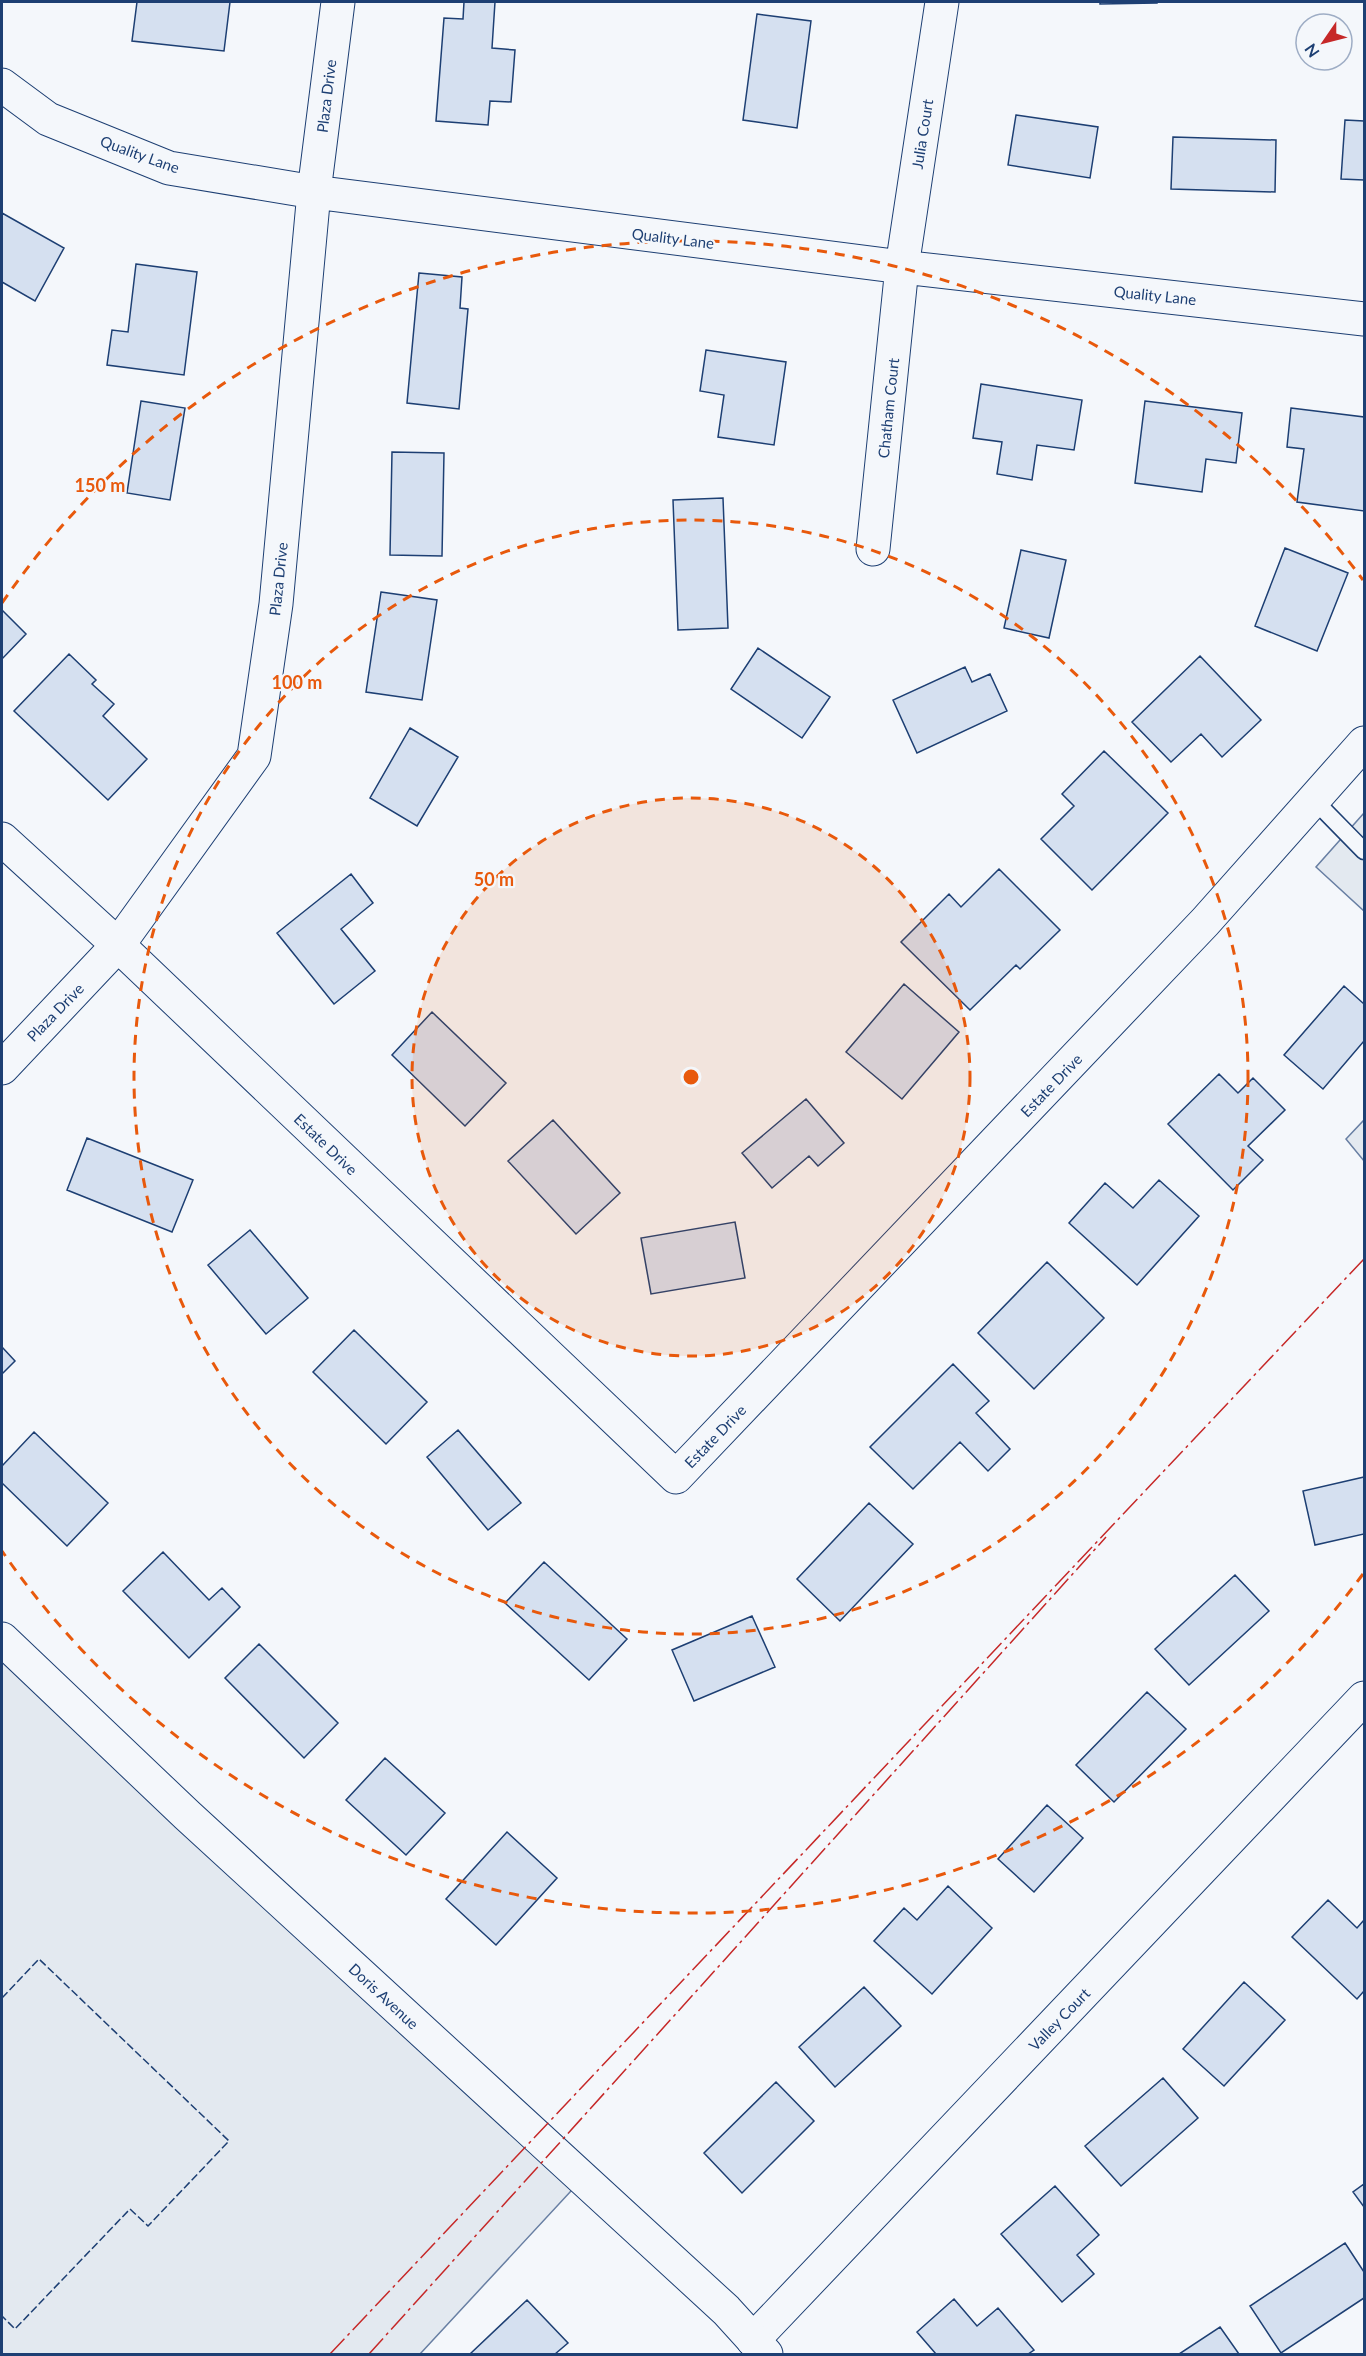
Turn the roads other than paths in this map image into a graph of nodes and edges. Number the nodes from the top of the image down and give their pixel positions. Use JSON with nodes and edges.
{"nodes":[{"id":1,"x":338,"y":2,"type":"edge"},
{"id":2,"x":942,"y":2,"type":"edge"},
{"id":3,"x":2,"y":85,"type":"edge"},
{"id":4,"x":314,"y":192,"type":"junction"},
{"id":5,"x":902,"y":267,"type":"junction"},
{"id":6,"x":1365,"y":319,"type":"edge"},
{"id":7,"x":873,"y":549,"type":"dead end"},
{"id":8,"x":1365,"y":743,"type":"edge"},
{"id":9,"x":1314,"y":800,"type":"junction"},
{"id":10,"x":2,"y":839,"type":"edge"},
{"id":11,"x":1365,"y":851,"type":"edge"},
{"id":12,"x":118,"y":945,"type":"junction"},
{"id":13,"x":2,"y":1068,"type":"edge"},
{"id":14,"x":2,"y":1639,"type":"edge"},
{"id":15,"x":1365,"y":1698,"type":"edge"},
{"id":16,"x":759,"y":2347,"type":"edge"}],
"edges":[{"from":1,"to":4,"type":"street","name":"Plaza Drive"},
{"from":2,"to":5,"type":"street","name":"Julia Court"},
{"from":3,"to":4,"type":"street","name":"Quality Lane"},
{"from":4,"to":5,"type":"street","name":"Quality Lane"},
{"from":4,"to":12,"type":"street","name":"Plaza Drive"},
{"from":5,"to":6,"type":"street","name":"Quality Lane"},
{"from":5,"to":7,"type":"street","name":"Chatham Court"},
{"from":8,"to":9,"type":"street","name":"Estate Drive"},
{"from":9,"to":11,"type":"lane"},
{"from":9,"to":12,"type":"street","name":"Estate Drive"},
{"from":10,"to":12,"type":"street","name":"Estate Drive"},
{"from":12,"to":13,"type":"street","name":"Plaza Drive"},
{"from":14,"to":16,"type":"street","name":"Doris Avenue"},
{"from":15,"to":16,"type":"street","name":"Valley Court"}]}
